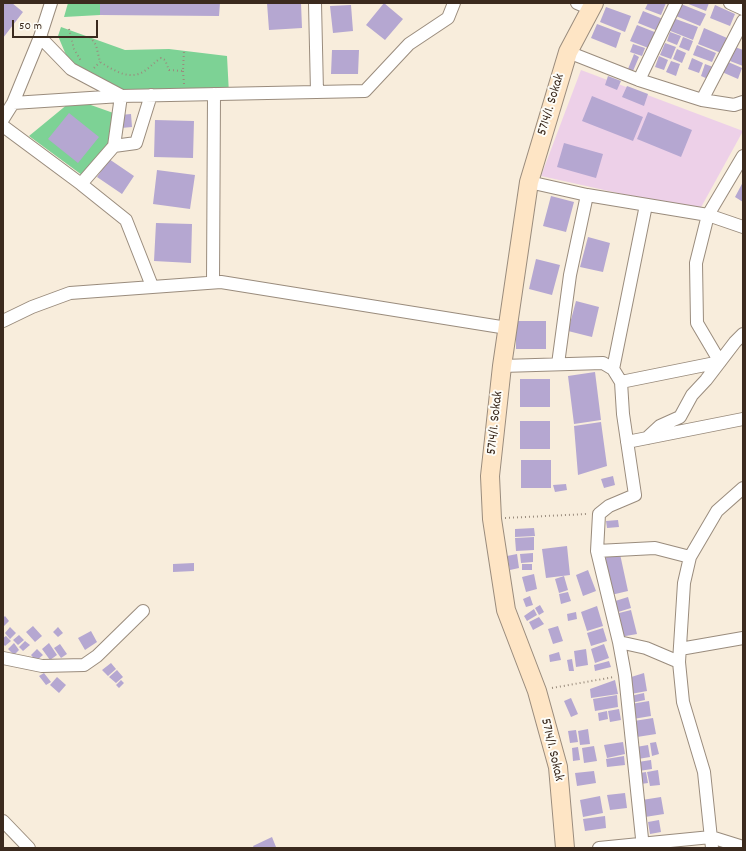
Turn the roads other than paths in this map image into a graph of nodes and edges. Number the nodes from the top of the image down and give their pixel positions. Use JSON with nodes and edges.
{"nodes":[{"id":1,"x":51,"y":3,"type":"edge"},
{"id":2,"x":315,"y":3,"type":"edge"},
{"id":3,"x":454,"y":3,"type":"edge"},
{"id":4,"x":676,"y":3,"type":"edge"},
{"id":5,"x":730,"y":3,"type":"edge"},
{"id":6,"x":587,"y":5,"type":"edge"},
{"id":7,"x":743,"y":9,"type":"edge"},
{"id":8,"x":743,"y":20,"type":"edge"},
{"id":9,"x":40,"y":37,"type":"junction"},
{"id":10,"x":568,"y":52,"type":"junction"},
{"id":11,"x":639,"y":80,"type":"junction"},
{"id":12,"x":317,"y":92,"type":"junction"},
{"id":13,"x":214,"y":94,"type":"junction"},
{"id":14,"x":151,"y":95,"type":"junction"},
{"id":15,"x":122,"y":96,"type":"junction"},
{"id":16,"x":702,"y":100,"type":"junction"},
{"id":17,"x":13,"y":103,"type":"junction"},
{"id":18,"x":740,"y":106,"type":"edge"},
{"id":19,"x":3,"y":120,"type":"edge"},
{"id":20,"x":3,"y":126,"type":"edge"},
{"id":21,"x":114,"y":146,"type":"junction"},
{"id":22,"x":743,"y":156,"type":"edge"},
{"id":23,"x":529,"y":182,"type":"junction"},
{"id":24,"x":81,"y":184,"type":"junction"},
{"id":25,"x":587,"y":195,"type":"junction"},
{"id":26,"x":646,"y":205,"type":"junction"},
{"id":27,"x":708,"y":215,"type":"junction"},
{"id":28,"x":743,"y":228,"type":"edge"},
{"id":29,"x":213,"y":282,"type":"junction"},
{"id":30,"x":152,"y":286,"type":"junction"},
{"id":31,"x":3,"y":321,"type":"edge"},
{"id":32,"x":507,"y":328,"type":"junction"},
{"id":33,"x":743,"y":334,"type":"edge"},
{"id":34,"x":720,"y":362,"type":"junction"},
{"id":35,"x":558,"y":364,"type":"junction"},
{"id":36,"x":502,"y":366,"type":"junction"},
{"id":37,"x":614,"y":369,"type":"junction"},
{"id":38,"x":621,"y":382,"type":"junction"},
{"id":39,"x":743,"y":419,"type":"edge"},
{"id":40,"x":647,"y":438,"type":"junction"},
{"id":41,"x":627,"y":442,"type":"junction"},
{"id":42,"x":743,"y":488,"type":"edge"},
{"id":43,"x":597,"y":551,"type":"junction"},
{"id":44,"x":690,"y":557,"type":"junction"},
{"id":45,"x":142,"y":611,"type":"dead end"},
{"id":46,"x":743,"y":638,"type":"edge"},
{"id":47,"x":619,"y":642,"type":"junction"},
{"id":48,"x":680,"y":648,"type":"junction"},
{"id":49,"x":3,"y":658,"type":"edge"},
{"id":50,"x":679,"y":662,"type":"junction"},
{"id":51,"x":3,"y":820,"type":"edge"},
{"id":52,"x":712,"y":842,"type":"edge"},
{"id":53,"x":643,"y":846,"type":"edge"},
{"id":54,"x":743,"y":847,"type":"edge"},
{"id":55,"x":29,"y":848,"type":"edge"},
{"id":56,"x":565,"y":848,"type":"edge"},
{"id":57,"x":599,"y":848,"type":"edge"}],
"edges":[{"from":1,"to":9,"type":"street"},
{"from":2,"to":12,"type":"street"},
{"from":3,"to":12,"type":"street"},
{"from":4,"to":11,"type":"street"},
{"from":5,"to":7,"type":"street"},
{"from":6,"to":10,"type":"main road","name":"5714/1. Sokak"},
{"from":8,"to":16,"type":"street"},
{"from":9,"to":15,"type":"street"},
{"from":9,"to":17,"type":"street"},
{"from":10,"to":11,"type":"street"},
{"from":10,"to":23,"type":"main road","name":"5714/1. Sokak"},
{"from":11,"to":16,"type":"street"},
{"from":12,"to":13,"type":"street"},
{"from":13,"to":14,"type":"street"},
{"from":13,"to":29,"type":"street"},
{"from":14,"to":15,"type":"street"},
{"from":14,"to":21,"type":"street"},
{"from":15,"to":17,"type":"street"},
{"from":15,"to":21,"type":"street"},
{"from":16,"to":18,"type":"street"},
{"from":17,"to":19,"type":"street"},
{"from":20,"to":24,"type":"street"},
{"from":21,"to":24,"type":"street"},
{"from":22,"to":27,"type":"street"},
{"from":23,"to":25,"type":"street"},
{"from":23,"to":32,"type":"main road","name":"5714/1. Sokak"},
{"from":24,"to":30,"type":"street"},
{"from":25,"to":26,"type":"street"},
{"from":25,"to":35,"type":"street"},
{"from":26,"to":27,"type":"street"},
{"from":26,"to":37,"type":"street"},
{"from":27,"to":28,"type":"street"},
{"from":27,"to":34,"type":"street"},
{"from":29,"to":30,"type":"street"},
{"from":29,"to":32,"type":"street"},
{"from":30,"to":31,"type":"street"},
{"from":32,"to":36,"type":"main road","name":"5714/1. Sokak"},
{"from":33,"to":34,"type":"street"},
{"from":34,"to":38,"type":"street"},
{"from":34,"to":40,"type":"street"},
{"from":35,"to":36,"type":"street"},
{"from":35,"to":37,"type":"street"},
{"from":36,"to":56,"type":"main road","name":"5714/1. Sokak"},
{"from":37,"to":38,"type":"street"},
{"from":38,"to":41,"type":"street"},
{"from":39,"to":40,"type":"street"},
{"from":40,"to":41,"type":"street"},
{"from":41,"to":43,"type":"street"},
{"from":42,"to":44,"type":"street"},
{"from":43,"to":44,"type":"street"},
{"from":43,"to":47,"type":"street"},
{"from":44,"to":48,"type":"street"},
{"from":45,"to":49,"type":"street"},
{"from":46,"to":48,"type":"street"},
{"from":47,"to":50,"type":"street"},
{"from":47,"to":53,"type":"street"},
{"from":48,"to":50,"type":"street"},
{"from":50,"to":52,"type":"street"},
{"from":51,"to":55,"type":"street"},
{"from":52,"to":53,"type":"street"},
{"from":52,"to":54,"type":"street"},
{"from":53,"to":57,"type":"street"}]}
